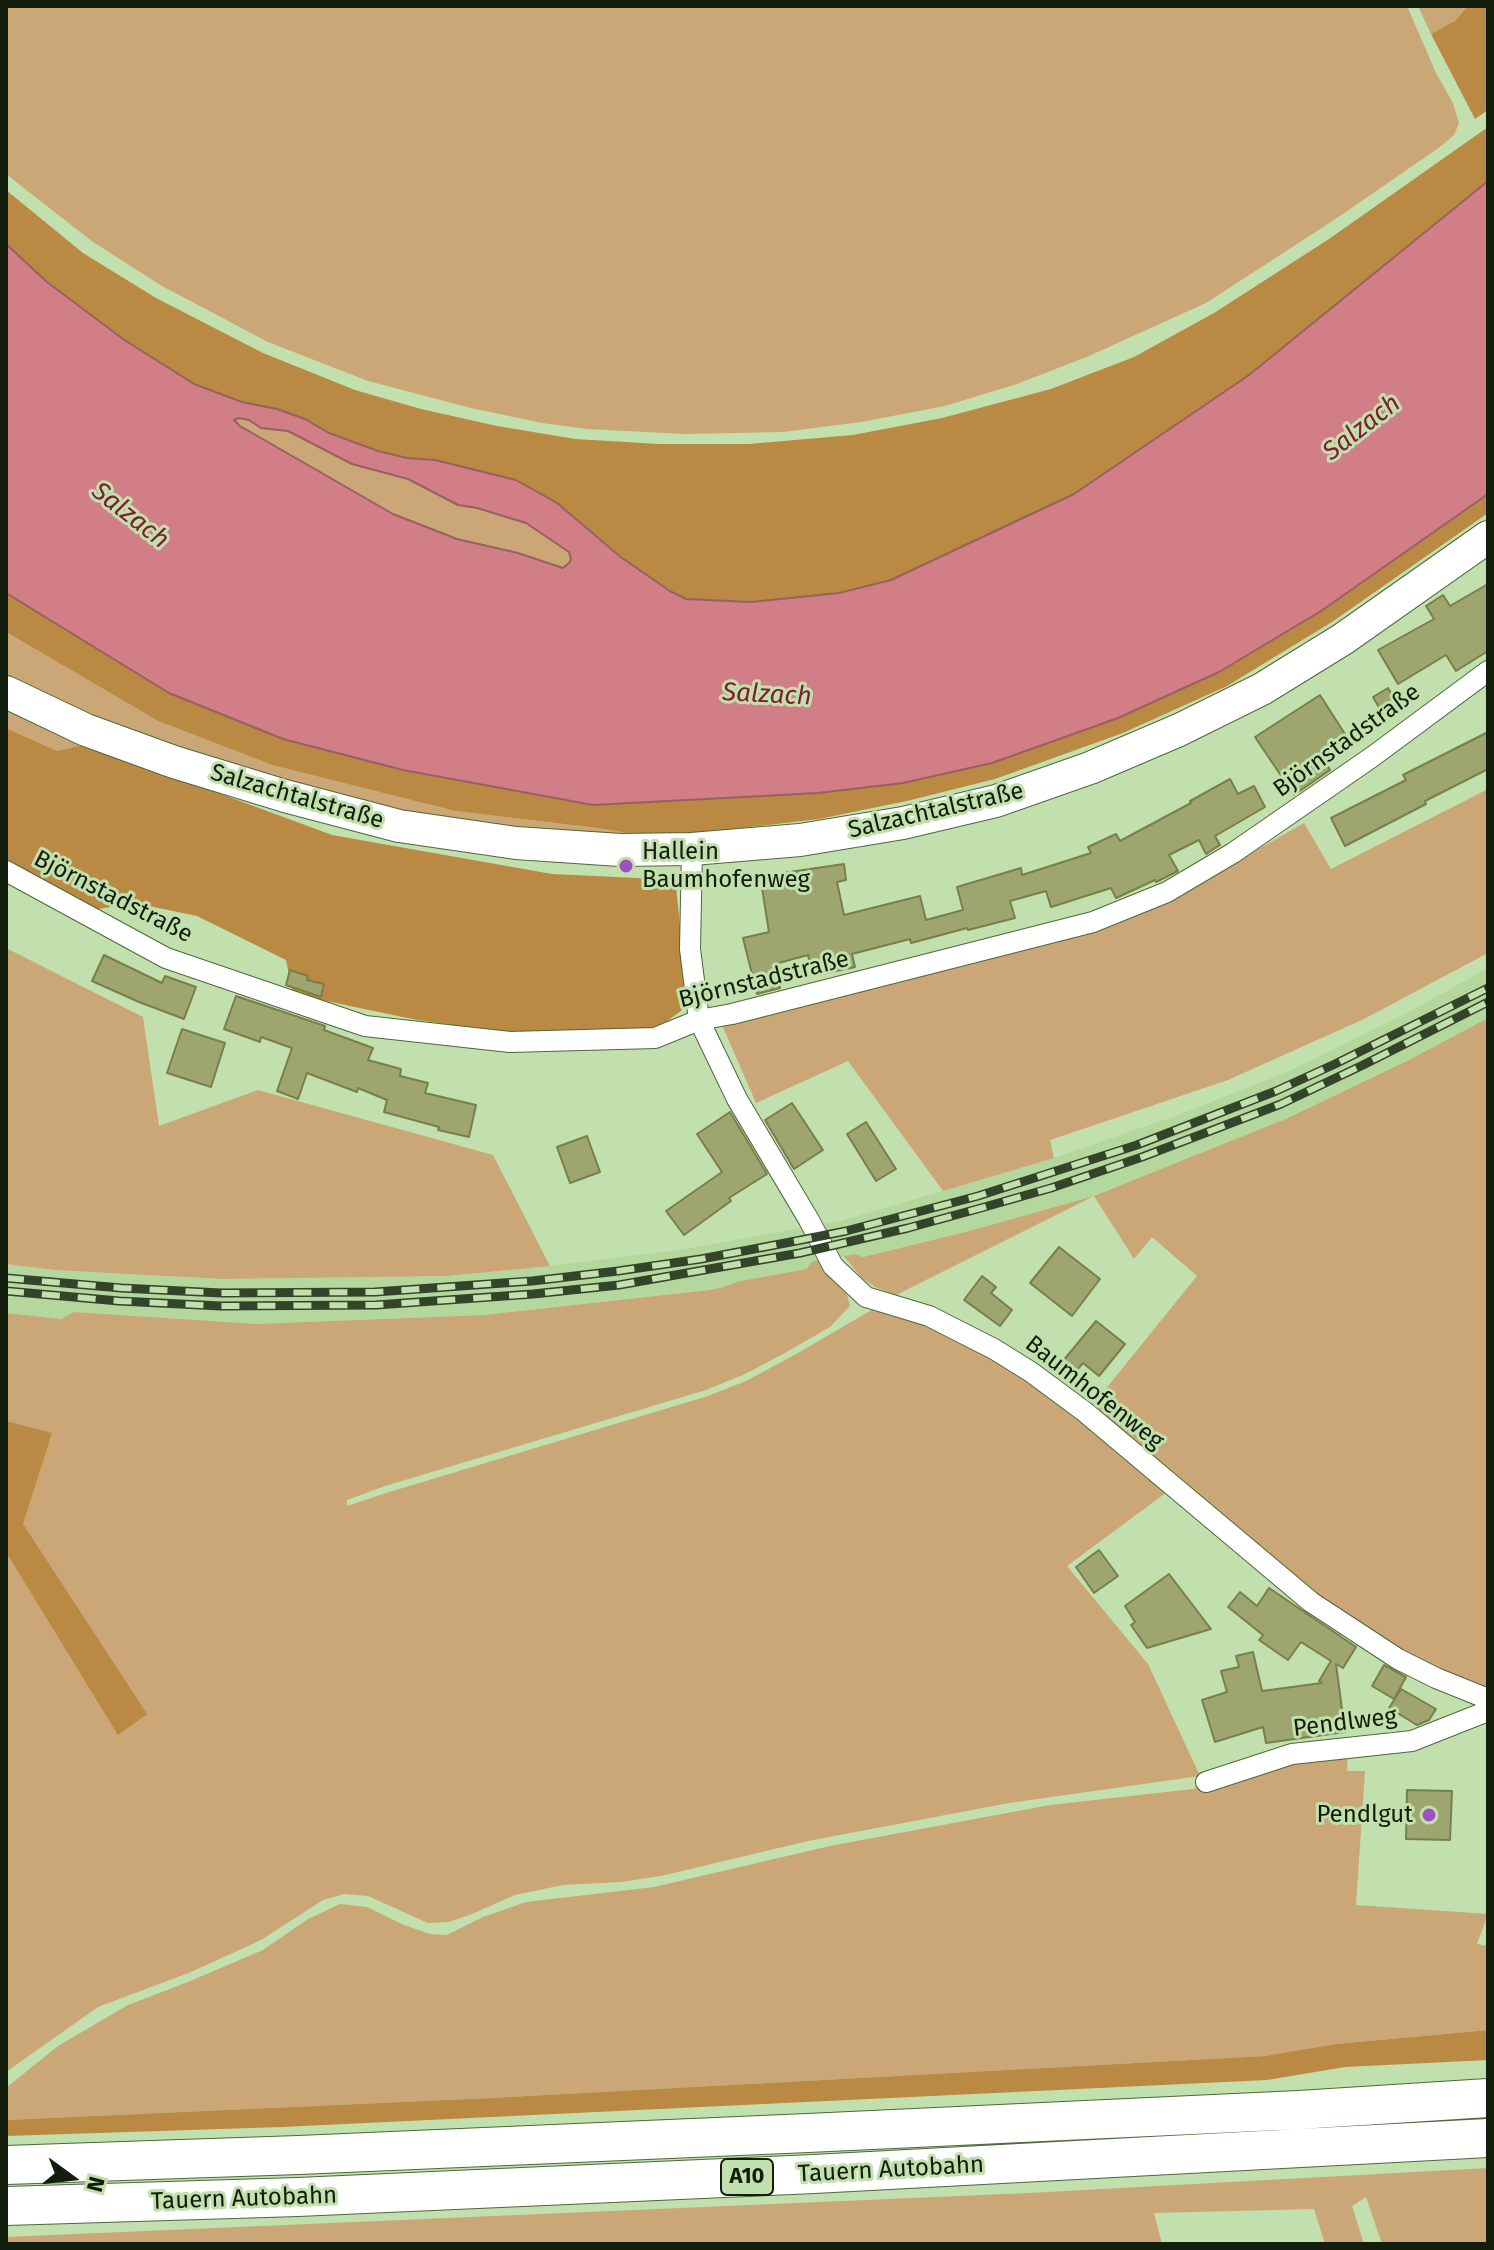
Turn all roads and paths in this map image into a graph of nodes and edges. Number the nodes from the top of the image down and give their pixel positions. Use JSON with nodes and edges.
{"nodes":[{"id":1,"x":1488,"y":537,"type":"edge"},
{"id":2,"x":1488,"y":671,"type":"edge"},
{"id":3,"x":6,"y":692,"type":"edge"},
{"id":4,"x":692,"y":849,"type":"junction"},
{"id":5,"x":6,"y":871,"type":"edge"},
{"id":6,"x":699,"y":1020,"type":"junction"},
{"id":7,"x":1488,"y":1699,"type":"edge"},
{"id":8,"x":1488,"y":1711,"type":"edge"},
{"id":9,"x":1206,"y":1782,"type":"dead end"},
{"id":10,"x":1488,"y":2098,"type":"edge"},
{"id":11,"x":1488,"y":2138,"type":"edge"},
{"id":12,"x":6,"y":2165,"type":"edge"},
{"id":13,"x":6,"y":2206,"type":"edge"}],
"edges":[{"from":1,"to":4,"type":"main road","name":"Salzachtalstraße"},
{"from":2,"to":6,"type":"street","name":"Björnstadstraße"},
{"from":3,"to":4,"type":"main road","name":"Salzachtalstraße"},
{"from":4,"to":6,"type":"street","name":"Baumhofenweg"},
{"from":5,"to":6,"type":"street","name":"Björnstadstraße"},
{"from":6,"to":7,"type":"street","name":"Baumhofenweg"},
{"from":8,"to":9,"type":"street","name":"Pendlweg"},
{"from":10,"to":12,"type":"highway","name":"Tauern Autobahn","number":"A10"},
{"from":11,"to":13,"type":"highway","name":"Tauern Autobahn","number":"A10"}]}
